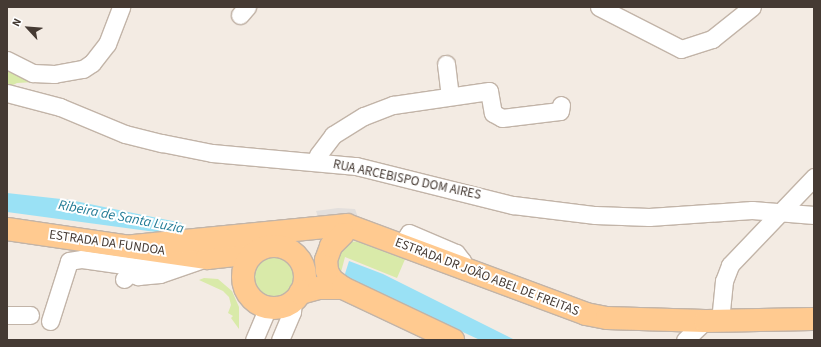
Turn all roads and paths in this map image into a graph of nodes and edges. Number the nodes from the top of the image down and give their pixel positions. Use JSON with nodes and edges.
{"nodes":[{"id":1,"x":122,"y":7,"type":"edge"},
{"id":2,"x":599,"y":7,"type":"edge"},
{"id":3,"x":752,"y":7,"type":"edge"},
{"id":4,"x":7,"y":60,"type":"edge"},
{"id":5,"x":446,"y":64,"type":"dead end"},
{"id":6,"x":7,"y":94,"type":"edge"},
{"id":7,"x":450,"y":96,"type":"junction"},
{"id":8,"x":561,"y":105,"type":"dead end"},
{"id":9,"x":316,"y":162,"type":"junction"},
{"id":10,"x":814,"y":177,"type":"edge"},
{"id":11,"x":777,"y":213,"type":"junction"},
{"id":12,"x":814,"y":215,"type":"edge"},
{"id":13,"x":7,"y":229,"type":"edge"},
{"id":14,"x":343,"y":234,"type":"junction"},
{"id":15,"x":376,"y":235,"type":"junction"},
{"id":16,"x":255,"y":244,"type":"junction"},
{"id":17,"x":132,"y":246,"type":"junction"},
{"id":18,"x":298,"y":246,"type":"junction"},
{"id":19,"x":171,"y":252,"type":"junction"},
{"id":20,"x":204,"y":253,"type":"junction"},
{"id":21,"x":124,"y":279,"type":"dead end"},
{"id":22,"x":244,"y":286,"type":"junction"},
{"id":23,"x":343,"y":288,"type":"junction"},
{"id":24,"x":296,"y":297,"type":"junction"},
{"id":25,"x":268,"y":307,"type":"junction"},
{"id":26,"x":7,"y":315,"type":"edge"},
{"id":27,"x":30,"y":315,"type":"dead end"},
{"id":28,"x":814,"y":319,"type":"edge"},
{"id":29,"x":674,"y":320,"type":"junction"},
{"id":30,"x":50,"y":321,"type":"dead end"},
{"id":31,"x":713,"y":321,"type":"junction"},
{"id":32,"x":685,"y":339,"type":"edge"},
{"id":33,"x":254,"y":340,"type":"edge"},
{"id":34,"x":280,"y":340,"type":"edge"},
{"id":35,"x":453,"y":340,"type":"edge"}],
"edges":[{"from":1,"to":4,"type":"street"},
{"from":2,"to":3,"type":"street"},
{"from":5,"to":7,"type":"street"},
{"from":6,"to":9,"type":"street","name":"RUA ARCEBISPO DOM AIRES"},
{"from":7,"to":8,"type":"street"},
{"from":7,"to":9,"type":"street"},
{"from":9,"to":11,"type":"street","name":"RUA ARCEBISPO DOM AIRES"},
{"from":10,"to":11,"type":"street"},
{"from":11,"to":12,"type":"street","name":"RUA ARCEBISPO DOM AIRES"},
{"from":11,"to":31,"type":"street"},
{"from":13,"to":17,"type":"main road","name":"ESTRADA DA FUNDOA"},
{"from":14,"to":15,"type":"main road","name":"ESTRADA DR JOÃO ABEL DE FREITAS"},
{"from":14,"to":18,"type":"main road","name":"ESTRADA DR JOÃO ABEL DE FREITAS"},
{"from":14,"to":23,"type":"main road"},
{"from":15,"to":16,"type":"main road","name":"ESTRADA DR JOÃO ABEL DE FREITAS"},
{"from":15,"to":29,"type":"main road","name":"ESTRADA DR JOÃO ABEL DE FREITAS"},
{"from":16,"to":18,"type":"main road"},
{"from":16,"to":20,"type":"main road","name":"ESTRADA DR JOÃO ABEL DE FREITAS"},
{"from":16,"to":22,"type":"main road"},
{"from":17,"to":19,"type":"main road","name":"ESTRADA DA FUNDOA"},
{"from":17,"to":20,"type":"main road","name":"ESTRADA DR JOÃO ABEL DE FREITAS"},
{"from":18,"to":24,"type":"main road"},
{"from":19,"to":20,"type":"main road","name":"ESTRADA DA FUNDOA"},
{"from":19,"to":30,"type":"street"},
{"from":20,"to":21,"type":"street"},
{"from":20,"to":22,"type":"main road","name":"ESTRADA DA FUNDOA"},
{"from":22,"to":25,"type":"main road"},
{"from":23,"to":24,"type":"main road"},
{"from":23,"to":35,"type":"main road"},
{"from":24,"to":25,"type":"main road"},
{"from":24,"to":34,"type":"street"},
{"from":25,"to":33,"type":"street"},
{"from":26,"to":27,"type":"street"},
{"from":28,"to":31,"type":"main road","name":"ESTRADA DR JOÃO ABEL DE FREITAS"},
{"from":29,"to":31,"type":"main road","name":"ESTRADA DR JOÃO ABEL DE FREITAS"},
{"from":29,"to":32,"type":"street"},
{"from":31,"to":32,"type":"street"}]}
